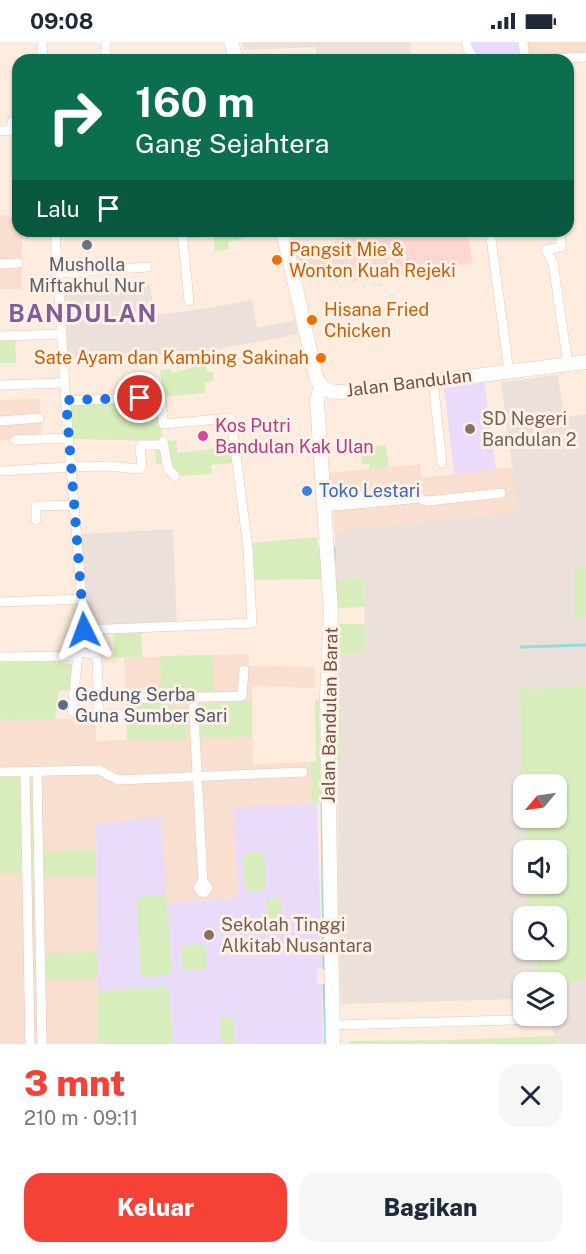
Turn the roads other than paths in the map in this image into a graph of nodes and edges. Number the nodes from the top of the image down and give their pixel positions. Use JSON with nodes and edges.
{"nodes":[{"id":1,"x":12,"y":122,"type":"edge"},
{"id":2,"x":0,"y":131,"type":"edge"},
{"id":3,"x":55,"y":237,"type":"edge"},
{"id":4,"x":183,"y":237,"type":"edge"},
{"id":5,"x":284,"y":237,"type":"edge"},
{"id":6,"x":491,"y":237,"type":"edge"},
{"id":7,"x":560,"y":237,"type":"edge"},
{"id":8,"x":18,"y":263,"type":"dead end"},
{"id":9,"x":0,"y":264,"type":"edge"},
{"id":10,"x":147,"y":267,"type":"dead end"},
{"id":11,"x":58,"y":273,"type":"junction"},
{"id":12,"x":189,"y":301,"type":"dead end"},
{"id":13,"x":62,"y":334,"type":"junction"},
{"id":14,"x":0,"y":336,"type":"edge"},
{"id":15,"x":586,"y":362,"type":"edge"},
{"id":16,"x":568,"y":365,"type":"junction"},
{"id":17,"x":508,"y":372,"type":"junction"},
{"id":18,"x":433,"y":381,"type":"junction"},
{"id":19,"x":65,"y":383,"type":"junction"},
{"id":20,"x":0,"y":385,"type":"edge"},
{"id":21,"x":321,"y":387,"type":"junction"},
{"id":22,"x":66,"y":400,"type":"junction"},
{"id":23,"x":39,"y":418,"type":"dead end"},
{"id":24,"x":0,"y":420,"type":"edge"},
{"id":25,"x":68,"y":438,"type":"junction"},
{"id":26,"x":15,"y":440,"type":"dead end"},
{"id":27,"x":442,"y":463,"type":"dead end"},
{"id":28,"x":71,"y":467,"type":"junction"},
{"id":29,"x":0,"y":471,"type":"edge"},
{"id":30,"x":174,"y":476,"type":"dead end"},
{"id":31,"x":501,"y":493,"type":"dead end"},
{"id":32,"x":324,"y":503,"type":"junction"},
{"id":33,"x":74,"y":505,"type":"junction"},
{"id":34,"x":36,"y":520,"type":"dead end"},
{"id":35,"x":82,"y":599,"type":"junction"},
{"id":36,"x":0,"y":602,"type":"edge"},
{"id":37,"x":84,"y":630,"type":"junction"},
{"id":38,"x":79,"y":653,"type":"junction"},
{"id":39,"x":0,"y":657,"type":"edge"},
{"id":40,"x":244,"y":670,"type":"dead end"},
{"id":41,"x":193,"y":698,"type":"junction"},
{"id":42,"x":132,"y":699,"type":"dead end"},
{"id":43,"x":99,"y":715,"type":"junction"},
{"id":44,"x":124,"y":715,"type":"dead end"},
{"id":45,"x":0,"y":772,"type":"edge"},
{"id":46,"x":25,"y":772,"type":"junction"},
{"id":47,"x":37,"y":772,"type":"junction"},
{"id":48,"x":303,"y":772,"type":"dead end"},
{"id":49,"x":197,"y":777,"type":"junction"},
{"id":50,"x":203,"y":883,"type":"dead end"},
{"id":51,"x":27,"y":945,"type":"junction"},
{"id":52,"x":40,"y":945,"type":"junction"},
{"id":53,"x":513,"y":1020,"type":"edge"},
{"id":54,"x":333,"y":1024,"type":"junction"},
{"id":55,"x":30,"y":1044,"type":"edge"},
{"id":56,"x":42,"y":1044,"type":"edge"},
{"id":57,"x":333,"y":1044,"type":"edge"}],
"edges":[{"from":1,"to":2,"type":"street"},
{"from":3,"to":11,"type":"street"},
{"from":4,"to":12,"type":"street"},
{"from":5,"to":21,"type":"street","name":"Jalan Bandulan"},
{"from":6,"to":17,"type":"street"},
{"from":7,"to":16,"type":"street"},
{"from":8,"to":9,"type":"street"},
{"from":10,"to":11,"type":"street"},
{"from":11,"to":13,"type":"street"},
{"from":13,"to":14,"type":"street"},
{"from":13,"to":19,"type":"street"},
{"from":15,"to":16,"type":"street","name":"Jalan Bandulan"},
{"from":16,"to":17,"type":"street","name":"Jalan Bandulan"},
{"from":17,"to":18,"type":"street","name":"Jalan Bandulan"},
{"from":18,"to":21,"type":"street","name":"Jalan Bandulan"},
{"from":18,"to":27,"type":"street"},
{"from":19,"to":20,"type":"street"},
{"from":19,"to":22,"type":"street"},
{"from":21,"to":32,"type":"street","name":"Jalan Bandulan Barat"},
{"from":22,"to":25,"type":"street"},
{"from":22,"to":37,"type":"street"},
{"from":23,"to":24,"type":"street"},
{"from":25,"to":26,"type":"street"},
{"from":25,"to":28,"type":"street"},
{"from":28,"to":29,"type":"street"},
{"from":28,"to":30,"type":"street"},
{"from":28,"to":33,"type":"street"},
{"from":31,"to":32,"type":"street"},
{"from":32,"to":54,"type":"street","name":"Jalan Bandulan Barat"},
{"from":33,"to":34,"type":"street"},
{"from":33,"to":35,"type":"street"},
{"from":35,"to":36,"type":"street"},
{"from":35,"to":37,"type":"street"},
{"from":37,"to":38,"type":"street"},
{"from":38,"to":39,"type":"street"},
{"from":38,"to":43,"type":"street"},
{"from":38,"to":43,"type":"street"},
{"from":40,"to":41,"type":"street"},
{"from":41,"to":42,"type":"street"},
{"from":41,"to":49,"type":"street"},
{"from":43,"to":44,"type":"street"},
{"from":45,"to":46,"type":"street"},
{"from":46,"to":47,"type":"street"},
{"from":46,"to":51,"type":"street"},
{"from":47,"to":49,"type":"street"},
{"from":47,"to":52,"type":"street"},
{"from":48,"to":49,"type":"street"},
{"from":49,"to":50,"type":"street"},
{"from":51,"to":52,"type":"street"},
{"from":51,"to":55,"type":"street"},
{"from":52,"to":56,"type":"street"},
{"from":53,"to":54,"type":"street"},
{"from":54,"to":57,"type":"street","name":"Jalan Bandulan Barat"}]}
